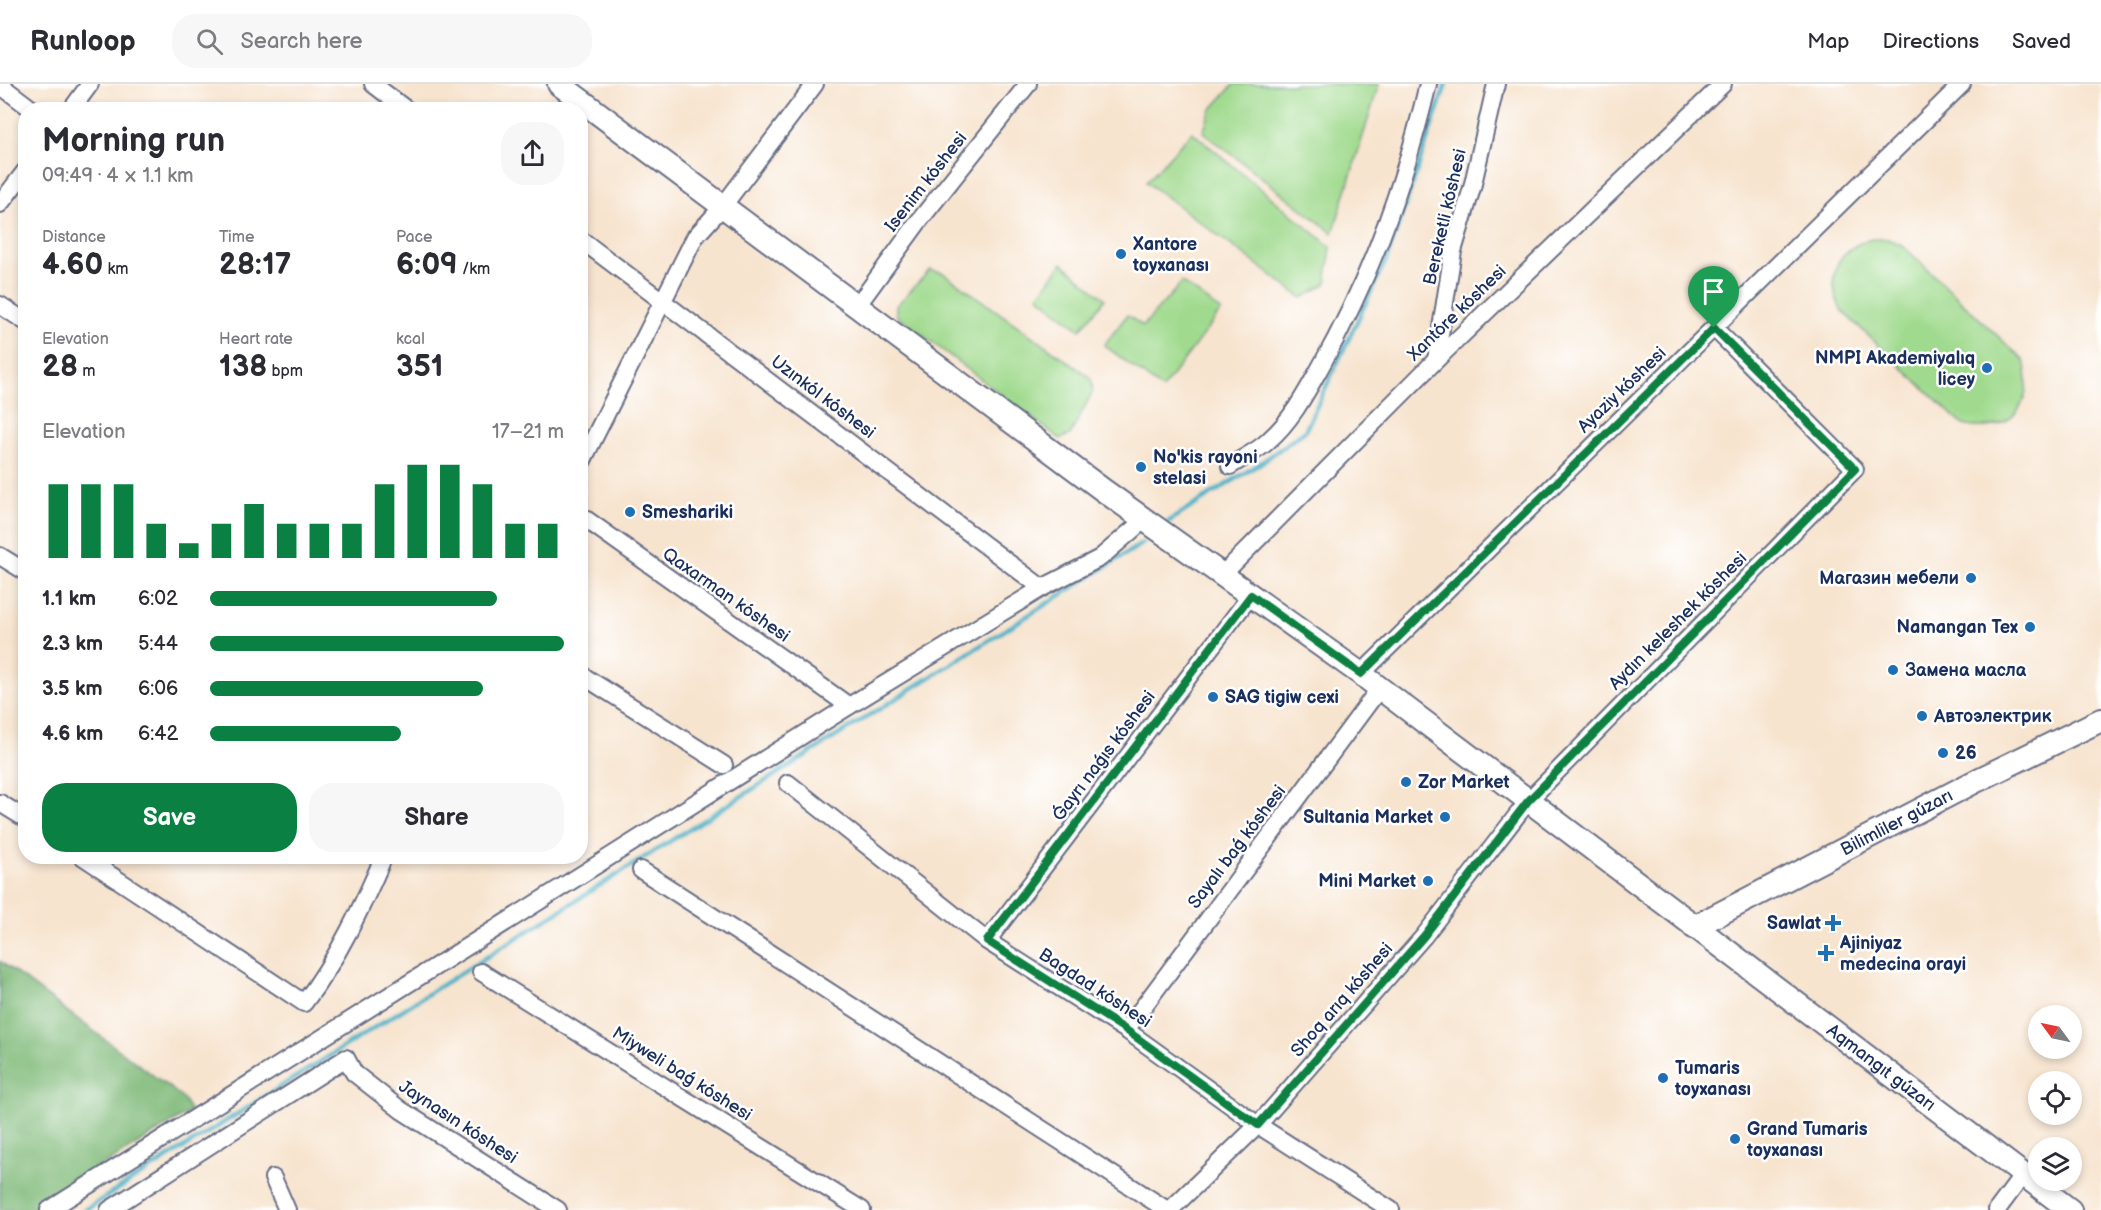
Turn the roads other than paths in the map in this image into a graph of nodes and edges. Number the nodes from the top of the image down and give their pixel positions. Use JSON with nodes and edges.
{"nodes":[{"id":1,"x":90,"y":84,"type":"edge"},
{"id":2,"x":373,"y":84,"type":"edge"},
{"id":3,"x":559,"y":84,"type":"edge"},
{"id":4,"x":815,"y":84,"type":"edge"},
{"id":5,"x":1028,"y":84,"type":"edge"},
{"id":6,"x":1428,"y":84,"type":"edge"},
{"id":7,"x":1496,"y":84,"type":"edge"},
{"id":8,"x":1723,"y":84,"type":"edge"},
{"id":9,"x":1962,"y":84,"type":"edge"},
{"id":10,"x":0,"y":85,"type":"edge"},
{"id":11,"x":22,"y":102,"type":"edge"},
{"id":12,"x":77,"y":102,"type":"edge"},
{"id":13,"x":397,"y":102,"type":"edge"},
{"id":14,"x":583,"y":102,"type":"edge"},
{"id":15,"x":588,"y":106,"type":"edge"},
{"id":16,"x":18,"y":180,"type":"edge"},
{"id":17,"x":0,"y":204,"type":"edge"},
{"id":18,"x":723,"y":206,"type":"junction"},
{"id":19,"x":588,"y":245,"type":"edge"},
{"id":20,"x":663,"y":301,"type":"junction"},
{"id":21,"x":0,"y":305,"type":"edge"},
{"id":22,"x":857,"y":306,"type":"junction"},
{"id":23,"x":18,"y":317,"type":"edge"},
{"id":24,"x":1714,"y":328,"type":"junction"},
{"id":25,"x":1436,"y":360,"type":"junction"},
{"id":26,"x":588,"y":450,"type":"edge"},
{"id":27,"x":1230,"y":466,"type":"dead end"},
{"id":28,"x":1144,"y":520,"type":"junction"},
{"id":29,"x":588,"y":521,"type":"edge"},
{"id":30,"x":0,"y":556,"type":"edge"},
{"id":31,"x":18,"y":567,"type":"edge"},
{"id":32,"x":1222,"y":574,"type":"junction"},
{"id":33,"x":1042,"y":588,"type":"junction"},
{"id":34,"x":1251,"y":595,"type":"junction"},
{"id":35,"x":1361,"y":674,"type":"junction"},
{"id":36,"x":588,"y":680,"type":"edge"},
{"id":37,"x":1379,"y":688,"type":"junction"},
{"id":38,"x":849,"y":706,"type":"junction"},
{"id":39,"x":2101,"y":720,"type":"edge"},
{"id":40,"x":724,"y":765,"type":"dead end"},
{"id":41,"x":788,"y":783,"type":"dead end"},
{"id":42,"x":1528,"y":801,"type":"junction"},
{"id":43,"x":0,"y":803,"type":"edge"},
{"id":44,"x":18,"y":814,"type":"edge"},
{"id":45,"x":94,"y":864,"type":"edge"},
{"id":46,"x":380,"y":864,"type":"edge"},
{"id":47,"x":641,"y":870,"type":"dead end"},
{"id":48,"x":1694,"y":927,"type":"junction"},
{"id":49,"x":987,"y":941,"type":"junction"},
{"id":50,"x":481,"y":972,"type":"dead end"},
{"id":51,"x":1126,"y":1030,"type":"junction"},
{"id":52,"x":1258,"y":1125,"type":"junction"},
{"id":53,"x":2023,"y":1175,"type":"junction"},
{"id":54,"x":273,"y":1178,"type":"dead end"},
{"id":55,"x":49,"y":1210,"type":"edge"},
{"id":56,"x":109,"y":1210,"type":"edge"},
{"id":57,"x":287,"y":1210,"type":"edge"},
{"id":58,"x":558,"y":1210,"type":"edge"},
{"id":59,"x":862,"y":1210,"type":"edge"},
{"id":60,"x":1168,"y":1210,"type":"edge"},
{"id":61,"x":1391,"y":1210,"type":"edge"},
{"id":62,"x":1997,"y":1210,"type":"edge"},
{"id":63,"x":2070,"y":1210,"type":"edge"}],
"edges":[{"from":1,"to":12,"type":"street"},
{"from":2,"to":13,"type":"street"},
{"from":3,"to":14,"type":"main road","name":"Aqmangıt gúzarı"},
{"from":4,"to":18,"type":"street"},
{"from":5,"to":22,"type":"street","name":"Isenim kóshesi"},
{"from":6,"to":27,"type":"street"},
{"from":7,"to":25,"type":"street","name":"Bereketli kóshesi"},
{"from":8,"to":25,"type":"street","name":"Xantóre kóshesi"},
{"from":9,"to":24,"type":"street","name":"Ayaziy kóshesi"},
{"from":10,"to":11,"type":"street"},
{"from":15,"to":18,"type":"main road","name":"Aqmangıt gúzarı"},
{"from":16,"to":17,"type":"street"},
{"from":18,"to":20,"type":"street"},
{"from":18,"to":22,"type":"main road","name":"Aqmangıt gúzarı"},
{"from":19,"to":20,"type":"street","name":"Uzınkól kóshesi"},
{"from":20,"to":26,"type":"street"},
{"from":20,"to":33,"type":"street","name":"Uzınkól kóshesi"},
{"from":21,"to":23,"type":"street"},
{"from":22,"to":28,"type":"main road","name":"Aqmangıt gúzarı"},
{"from":24,"to":35,"type":"street","name":"Ayaziy kóshesi"},
{"from":24,"to":42,"type":"street","name":"Aydın keleshek kóshesi"},
{"from":25,"to":32,"type":"street","name":"Xantóre kóshesi"},
{"from":28,"to":32,"type":"main road","name":"Aqmangıt gúzarı"},
{"from":28,"to":33,"type":"street"},
{"from":29,"to":38,"type":"street","name":"Qaxarman kóshesi"},
{"from":30,"to":31,"type":"street"},
{"from":32,"to":34,"type":"main road","name":"Aqmangıt gúzarı"},
{"from":33,"to":38,"type":"street"},
{"from":34,"to":35,"type":"main road","name":"Aqmangıt gúzarı"},
{"from":34,"to":49,"type":"street","name":"Ǵayrı naǵıs kóshesi"},
{"from":35,"to":37,"type":"main road","name":"Aqmangıt gúzarı"},
{"from":36,"to":40,"type":"street"},
{"from":37,"to":42,"type":"main road","name":"Aqmangıt gúzarı"},
{"from":37,"to":51,"type":"street","name":"Sayalı baǵ kóshesi"},
{"from":38,"to":55,"type":"street"},
{"from":39,"to":48,"type":"main road","name":"Bilimliler gúzarı"},
{"from":41,"to":49,"type":"street","name":"Bagdad kóshesi"},
{"from":42,"to":48,"type":"main road","name":"Aqmangıt gúzarı"},
{"from":42,"to":52,"type":"street","name":"Shoq arıq kóshesi"},
{"from":43,"to":44,"type":"street"},
{"from":45,"to":46,"type":"street"},
{"from":47,"to":60,"type":"street"},
{"from":48,"to":53,"type":"main road","name":"Aqmangıt gúzarı"},
{"from":49,"to":51,"type":"street","name":"Bagdad kóshesi"},
{"from":50,"to":59,"type":"street","name":"Miyweli baǵ kóshesi"},
{"from":51,"to":52,"type":"street","name":"Bagdad kóshesi"},
{"from":52,"to":60,"type":"street","name":"Shoq arıq kóshesi"},
{"from":52,"to":61,"type":"street","name":"Bagdad kóshesi"},
{"from":53,"to":62,"type":"street"},
{"from":53,"to":63,"type":"main road","name":"Aqmangıt gúzarı"},
{"from":54,"to":57,"type":"street"},
{"from":56,"to":58,"type":"street","name":"Jaynasın kóshesi"}]}
